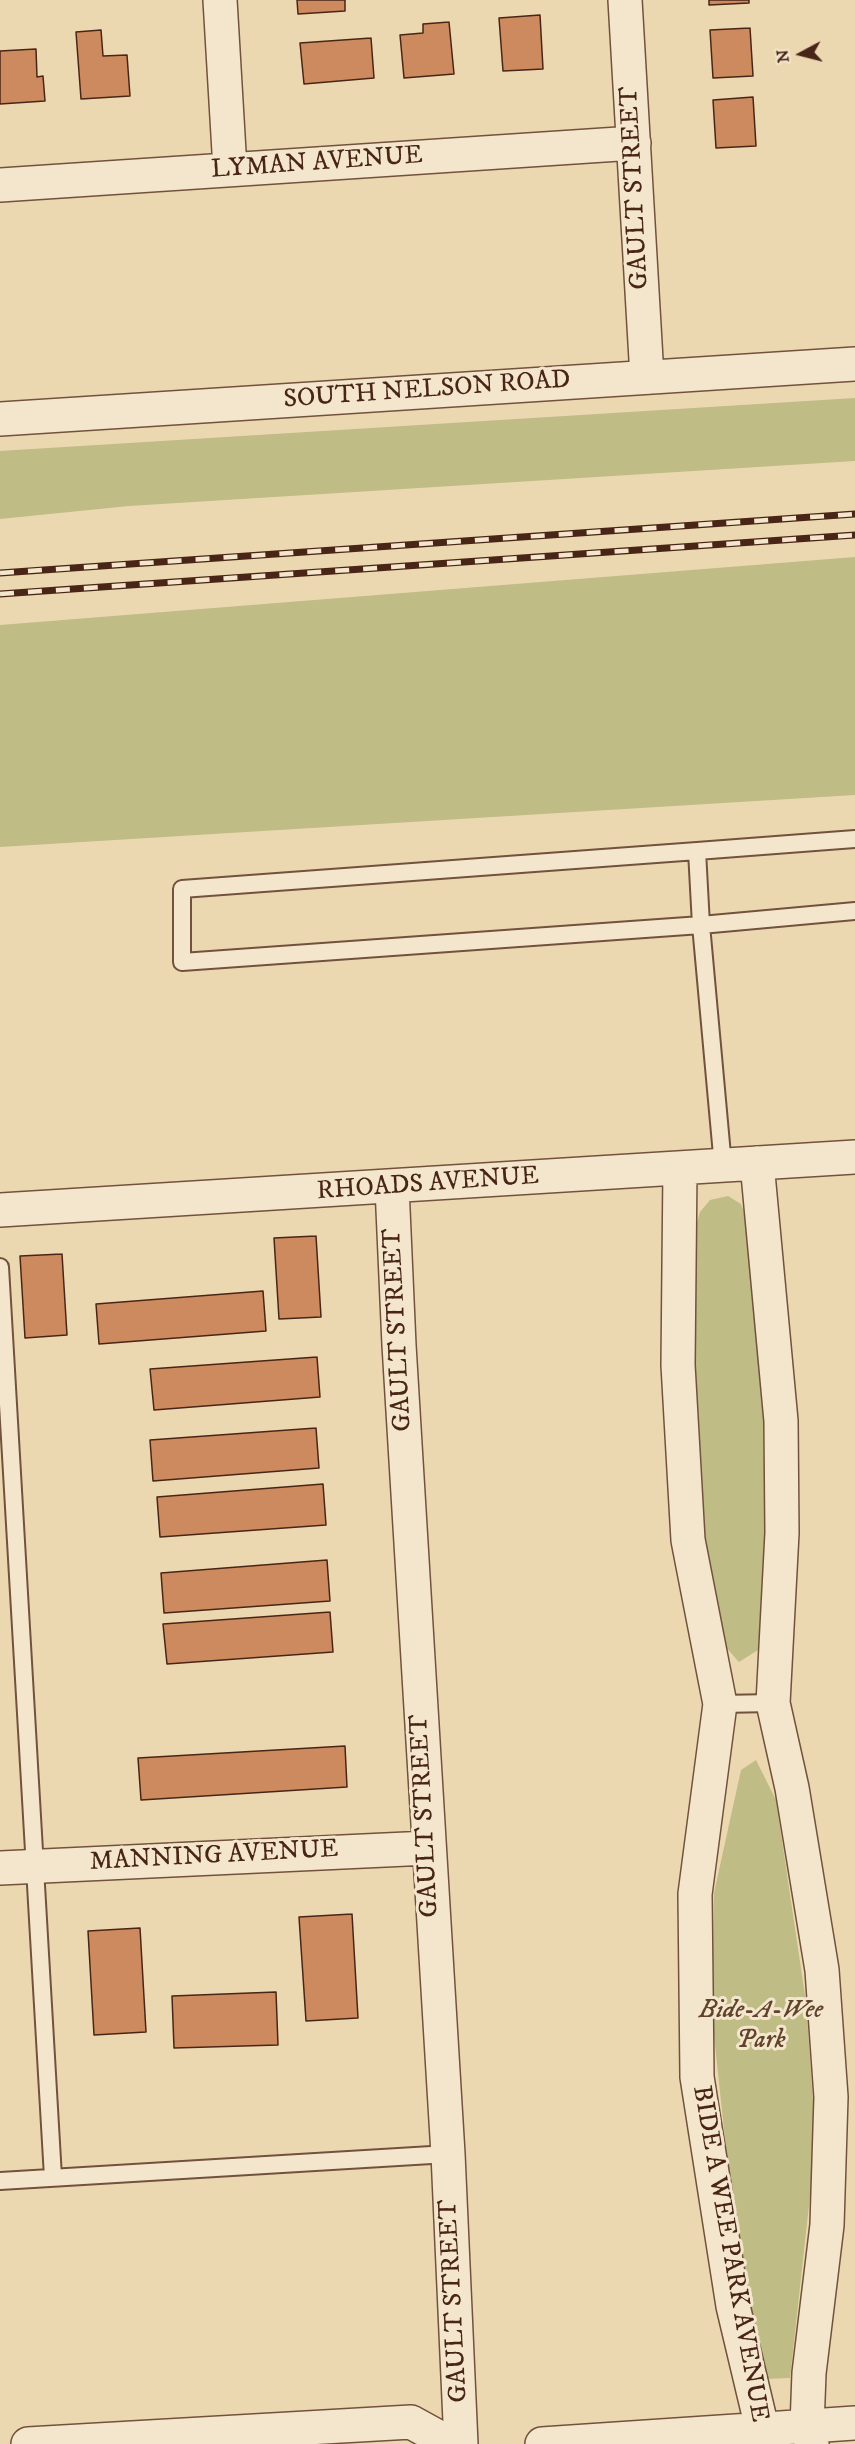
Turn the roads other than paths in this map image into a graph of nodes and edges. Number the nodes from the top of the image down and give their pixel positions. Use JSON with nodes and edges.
{"nodes":[{"id":1,"x":220,"y":0,"type":"edge"},
{"id":2,"x":625,"y":0,"type":"edge"},
{"id":3,"x":634,"y":144,"type":"junction"},
{"id":4,"x":230,"y":169,"type":"junction"},
{"id":5,"x":0,"y":185,"type":"edge"},
{"id":6,"x":855,"y":364,"type":"edge"},
{"id":7,"x":647,"y":376,"type":"junction"},
{"id":8,"x":0,"y":419,"type":"edge"},
{"id":9,"x":855,"y":839,"type":"edge"},
{"id":10,"x":698,"y":851,"type":"junction"},
{"id":11,"x":855,"y":911,"type":"edge"},
{"id":12,"x":701,"y":925,"type":"junction"},
{"id":13,"x":855,"y":1157,"type":"edge"},
{"id":14,"x":757,"y":1163,"type":"junction"},
{"id":15,"x":723,"y":1166,"type":"junction"},
{"id":16,"x":680,"y":1168,"type":"junction"},
{"id":17,"x":392,"y":1187,"type":"junction"},
{"id":18,"x":0,"y":1210,"type":"edge"},
{"id":19,"x":0,"y":1267,"type":"edge"},
{"id":20,"x":773,"y":1703,"type":"junction"},
{"id":21,"x":720,"y":1704,"type":"junction"},
{"id":22,"x":428,"y":1848,"type":"junction"},
{"id":23,"x":35,"y":1866,"type":"junction"},
{"id":24,"x":0,"y":1868,"type":"edge"},
{"id":25,"x":448,"y":2154,"type":"junction"},
{"id":26,"x":53,"y":2177,"type":"junction"},
{"id":27,"x":0,"y":2181,"type":"edge"},
{"id":28,"x":855,"y":2423,"type":"edge"},
{"id":29,"x":809,"y":2435,"type":"edge"},
{"id":30,"x":761,"y":2436,"type":"edge"},
{"id":31,"x":28,"y":2444,"type":"edge"},
{"id":32,"x":451,"y":2444,"type":"edge"},
{"id":33,"x":461,"y":2444,"type":"edge"},
{"id":34,"x":542,"y":2444,"type":"edge"}],
"edges":[{"from":1,"to":4,"type":"street"},
{"from":2,"to":3,"type":"street","name":"GAULT STREET"},
{"from":3,"to":4,"type":"street","name":"LYMAN AVENUE"},
{"from":3,"to":7,"type":"street","name":"GAULT STREET"},
{"from":4,"to":5,"type":"street","name":"LYMAN AVENUE"},
{"from":6,"to":7,"type":"street","name":"SOUTH NELSON ROAD"},
{"from":7,"to":8,"type":"street","name":"SOUTH NELSON ROAD"},
{"from":9,"to":10,"type":"lane"},
{"from":10,"to":12,"type":"lane"},
{"from":10,"to":12,"type":"lane"},
{"from":11,"to":12,"type":"lane"},
{"from":12,"to":15,"type":"lane"},
{"from":13,"to":14,"type":"street","name":"RHOADS AVENUE"},
{"from":14,"to":15,"type":"street","name":"RHOADS AVENUE"},
{"from":14,"to":20,"type":"street","name":"BIDE A WEE PARK AVENUE"},
{"from":15,"to":16,"type":"street","name":"RHOADS AVENUE"},
{"from":16,"to":17,"type":"street","name":"RHOADS AVENUE"},
{"from":16,"to":21,"type":"street","name":"BIDE A WEE PARK AVENUE"},
{"from":17,"to":18,"type":"street","name":"RHOADS AVENUE"},
{"from":17,"to":22,"type":"street","name":"GAULT STREET"},
{"from":19,"to":23,"type":"lane"},
{"from":20,"to":21,"type":"lane"},
{"from":20,"to":29,"type":"street","name":"BIDE A WEE PARK AVENUE"},
{"from":21,"to":30,"type":"street","name":"BIDE A WEE PARK AVENUE"},
{"from":22,"to":23,"type":"street","name":"MANNING AVENUE"},
{"from":22,"to":25,"type":"street","name":"GAULT STREET"},
{"from":23,"to":24,"type":"street","name":"MANNING AVENUE"},
{"from":23,"to":26,"type":"lane"},
{"from":25,"to":26,"type":"lane"},
{"from":25,"to":33,"type":"street","name":"GAULT STREET"},
{"from":26,"to":27,"type":"lane"},
{"from":28,"to":29,"type":"street"},
{"from":29,"to":30,"type":"street"},
{"from":30,"to":34,"type":"street"},
{"from":31,"to":32,"type":"street"}]}
